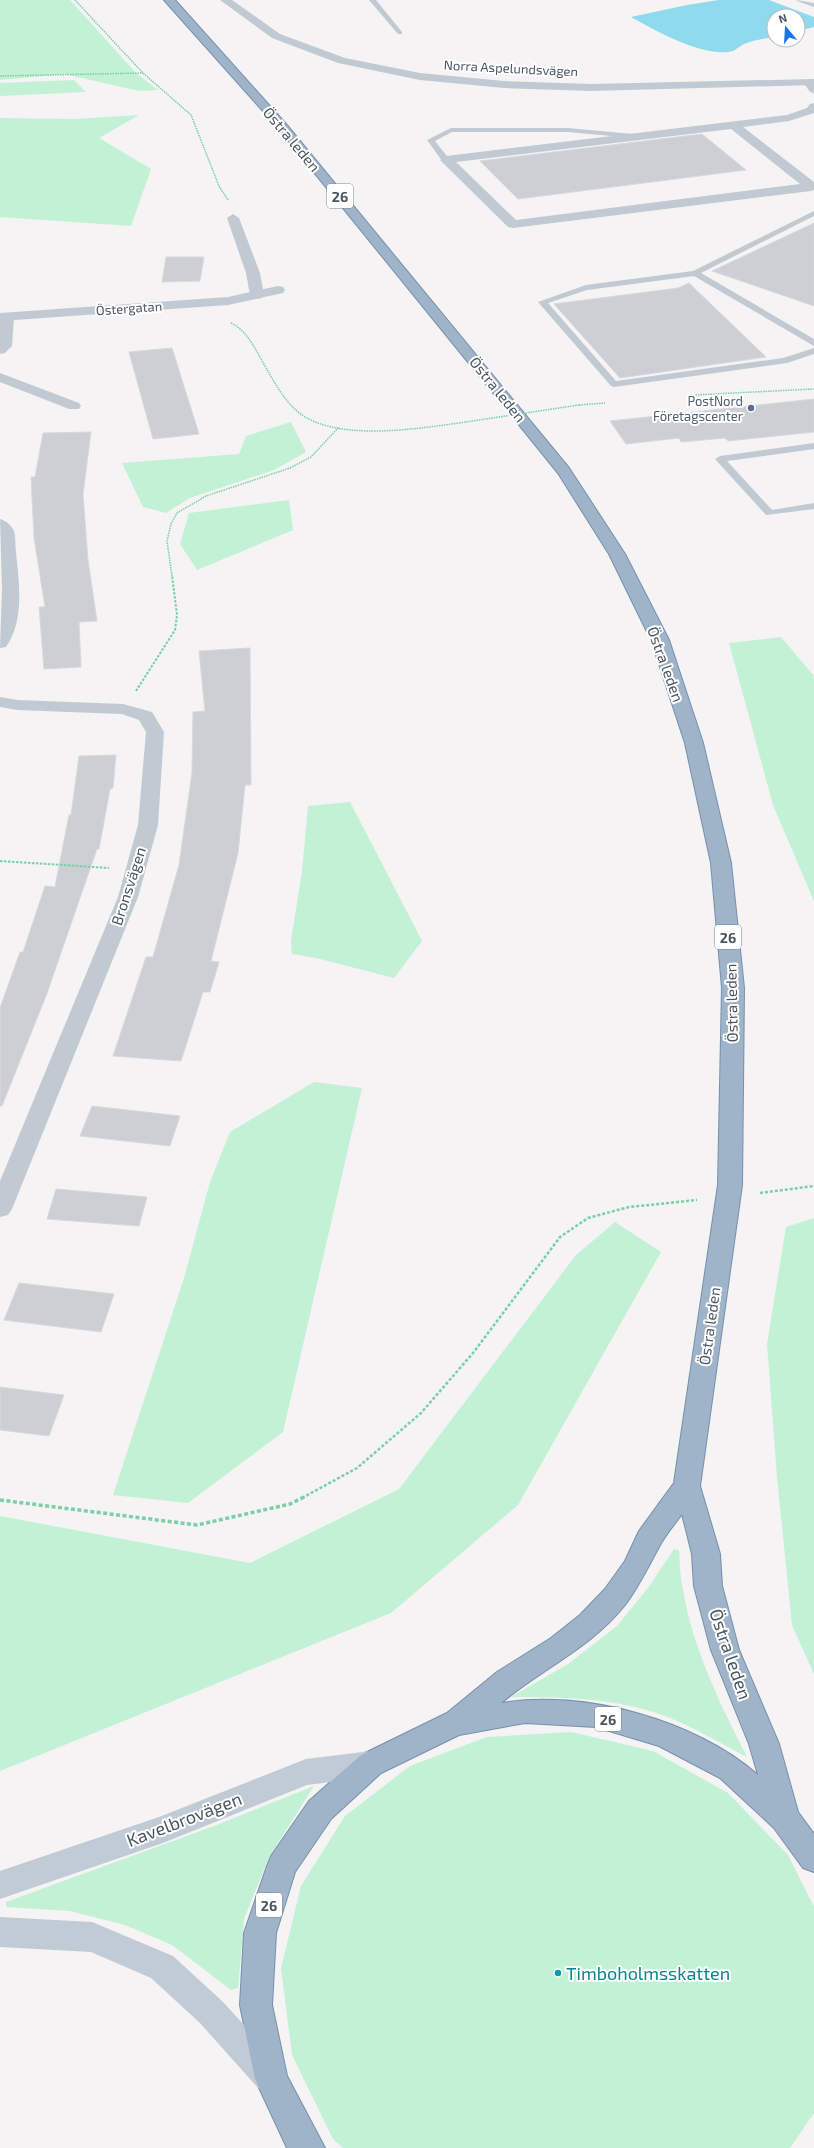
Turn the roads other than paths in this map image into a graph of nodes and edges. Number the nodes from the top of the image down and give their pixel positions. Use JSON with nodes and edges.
{"nodes":[{"id":1,"x":169,"y":0,"type":"edge"},
{"id":2,"x":225,"y":0,"type":"edge"},
{"id":3,"x":372,"y":0,"type":"edge"},
{"id":4,"x":799,"y":0,"type":"edge"},
{"id":5,"x":814,"y":5,"type":"edge"},
{"id":6,"x":400,"y":33,"type":"dead end"},
{"id":7,"x":812,"y":85,"type":"edge"},
{"id":8,"x":814,"y":106,"type":"edge"},
{"id":9,"x":732,"y":124,"type":"junction"},
{"id":10,"x":633,"y":136,"type":"junction"},
{"id":11,"x":446,"y":160,"type":"junction"},
{"id":12,"x":812,"y":186,"type":"edge"},
{"id":13,"x":814,"y":213,"type":"edge"},
{"id":14,"x":233,"y":218,"type":"dead end"},
{"id":15,"x":695,"y":273,"type":"junction"},
{"id":16,"x":278,"y":290,"type":"dead end"},
{"id":17,"x":257,"y":295,"type":"junction"},
{"id":18,"x":4,"y":317,"type":"edge"},
{"id":19,"x":814,"y":343,"type":"edge"},
{"id":20,"x":0,"y":350,"type":"edge"},
{"id":21,"x":814,"y":350,"type":"edge"},
{"id":22,"x":0,"y":377,"type":"edge"},
{"id":23,"x":74,"y":406,"type":"dead end"},
{"id":24,"x":814,"y":446,"type":"edge"},
{"id":25,"x":814,"y":506,"type":"edge"},
{"id":26,"x":0,"y":524,"type":"edge"},
{"id":27,"x":0,"y":642,"type":"edge"},
{"id":28,"x":0,"y":702,"type":"edge"},
{"id":29,"x":0,"y":1209,"type":"edge"},
{"id":30,"x":687,"y":1486,"type":"junction"},
{"id":31,"x":455,"y":1724,"type":"junction"},
{"id":32,"x":371,"y":1764,"type":"junction"},
{"id":33,"x":785,"y":1818,"type":"junction"},
{"id":34,"x":813,"y":1854,"type":"edge"},
{"id":35,"x":0,"y":1885,"type":"edge"},
{"id":36,"x":0,"y":1932,"type":"edge"},
{"id":37,"x":271,"y":2079,"type":"junction"},
{"id":38,"x":302,"y":2144,"type":"edge"}],
"edges":[{"from":1,"to":30,"type":"highway","name":"Östra leden","number":"26"},
{"from":2,"to":7,"type":"street","name":"Norra Aspelundsvägen"},
{"from":3,"to":6,"type":"lane"},
{"from":4,"to":5,"type":"lane"},
{"from":8,"to":9,"type":"street"},
{"from":9,"to":10,"type":"street"},
{"from":9,"to":12,"type":"street"},
{"from":10,"to":11,"type":"street"},
{"from":10,"to":11,"type":"lane"},
{"from":11,"to":12,"type":"street"},
{"from":13,"to":15,"type":"lane"},
{"from":14,"to":17,"type":"street"},
{"from":15,"to":19,"type":"lane"},
{"from":15,"to":21,"type":"lane"},
{"from":16,"to":17,"type":"street","name":"Östergatan"},
{"from":17,"to":18,"type":"street","name":"Östergatan"},
{"from":18,"to":20,"type":"street"},
{"from":22,"to":23,"type":"street"},
{"from":24,"to":25,"type":"lane"},
{"from":26,"to":27,"type":"street"},
{"from":28,"to":29,"type":"street","name":"Bronsvägen"},
{"from":30,"to":31,"type":"highway","name":"Östra leden","number":"26"},
{"from":30,"to":33,"type":"highway","name":"Östra leden","number":"26"},
{"from":31,"to":32,"type":"highway","number":"26"},
{"from":31,"to":33,"type":"highway","number":"26"},
{"from":32,"to":35,"type":"main road","name":"Kavelbrovägen"},
{"from":32,"to":37,"type":"highway","number":"26"},
{"from":33,"to":34,"type":"highway","number":"26"},
{"from":36,"to":37,"type":"main road"},
{"from":37,"to":38,"type":"highway","number":"26"}]}
